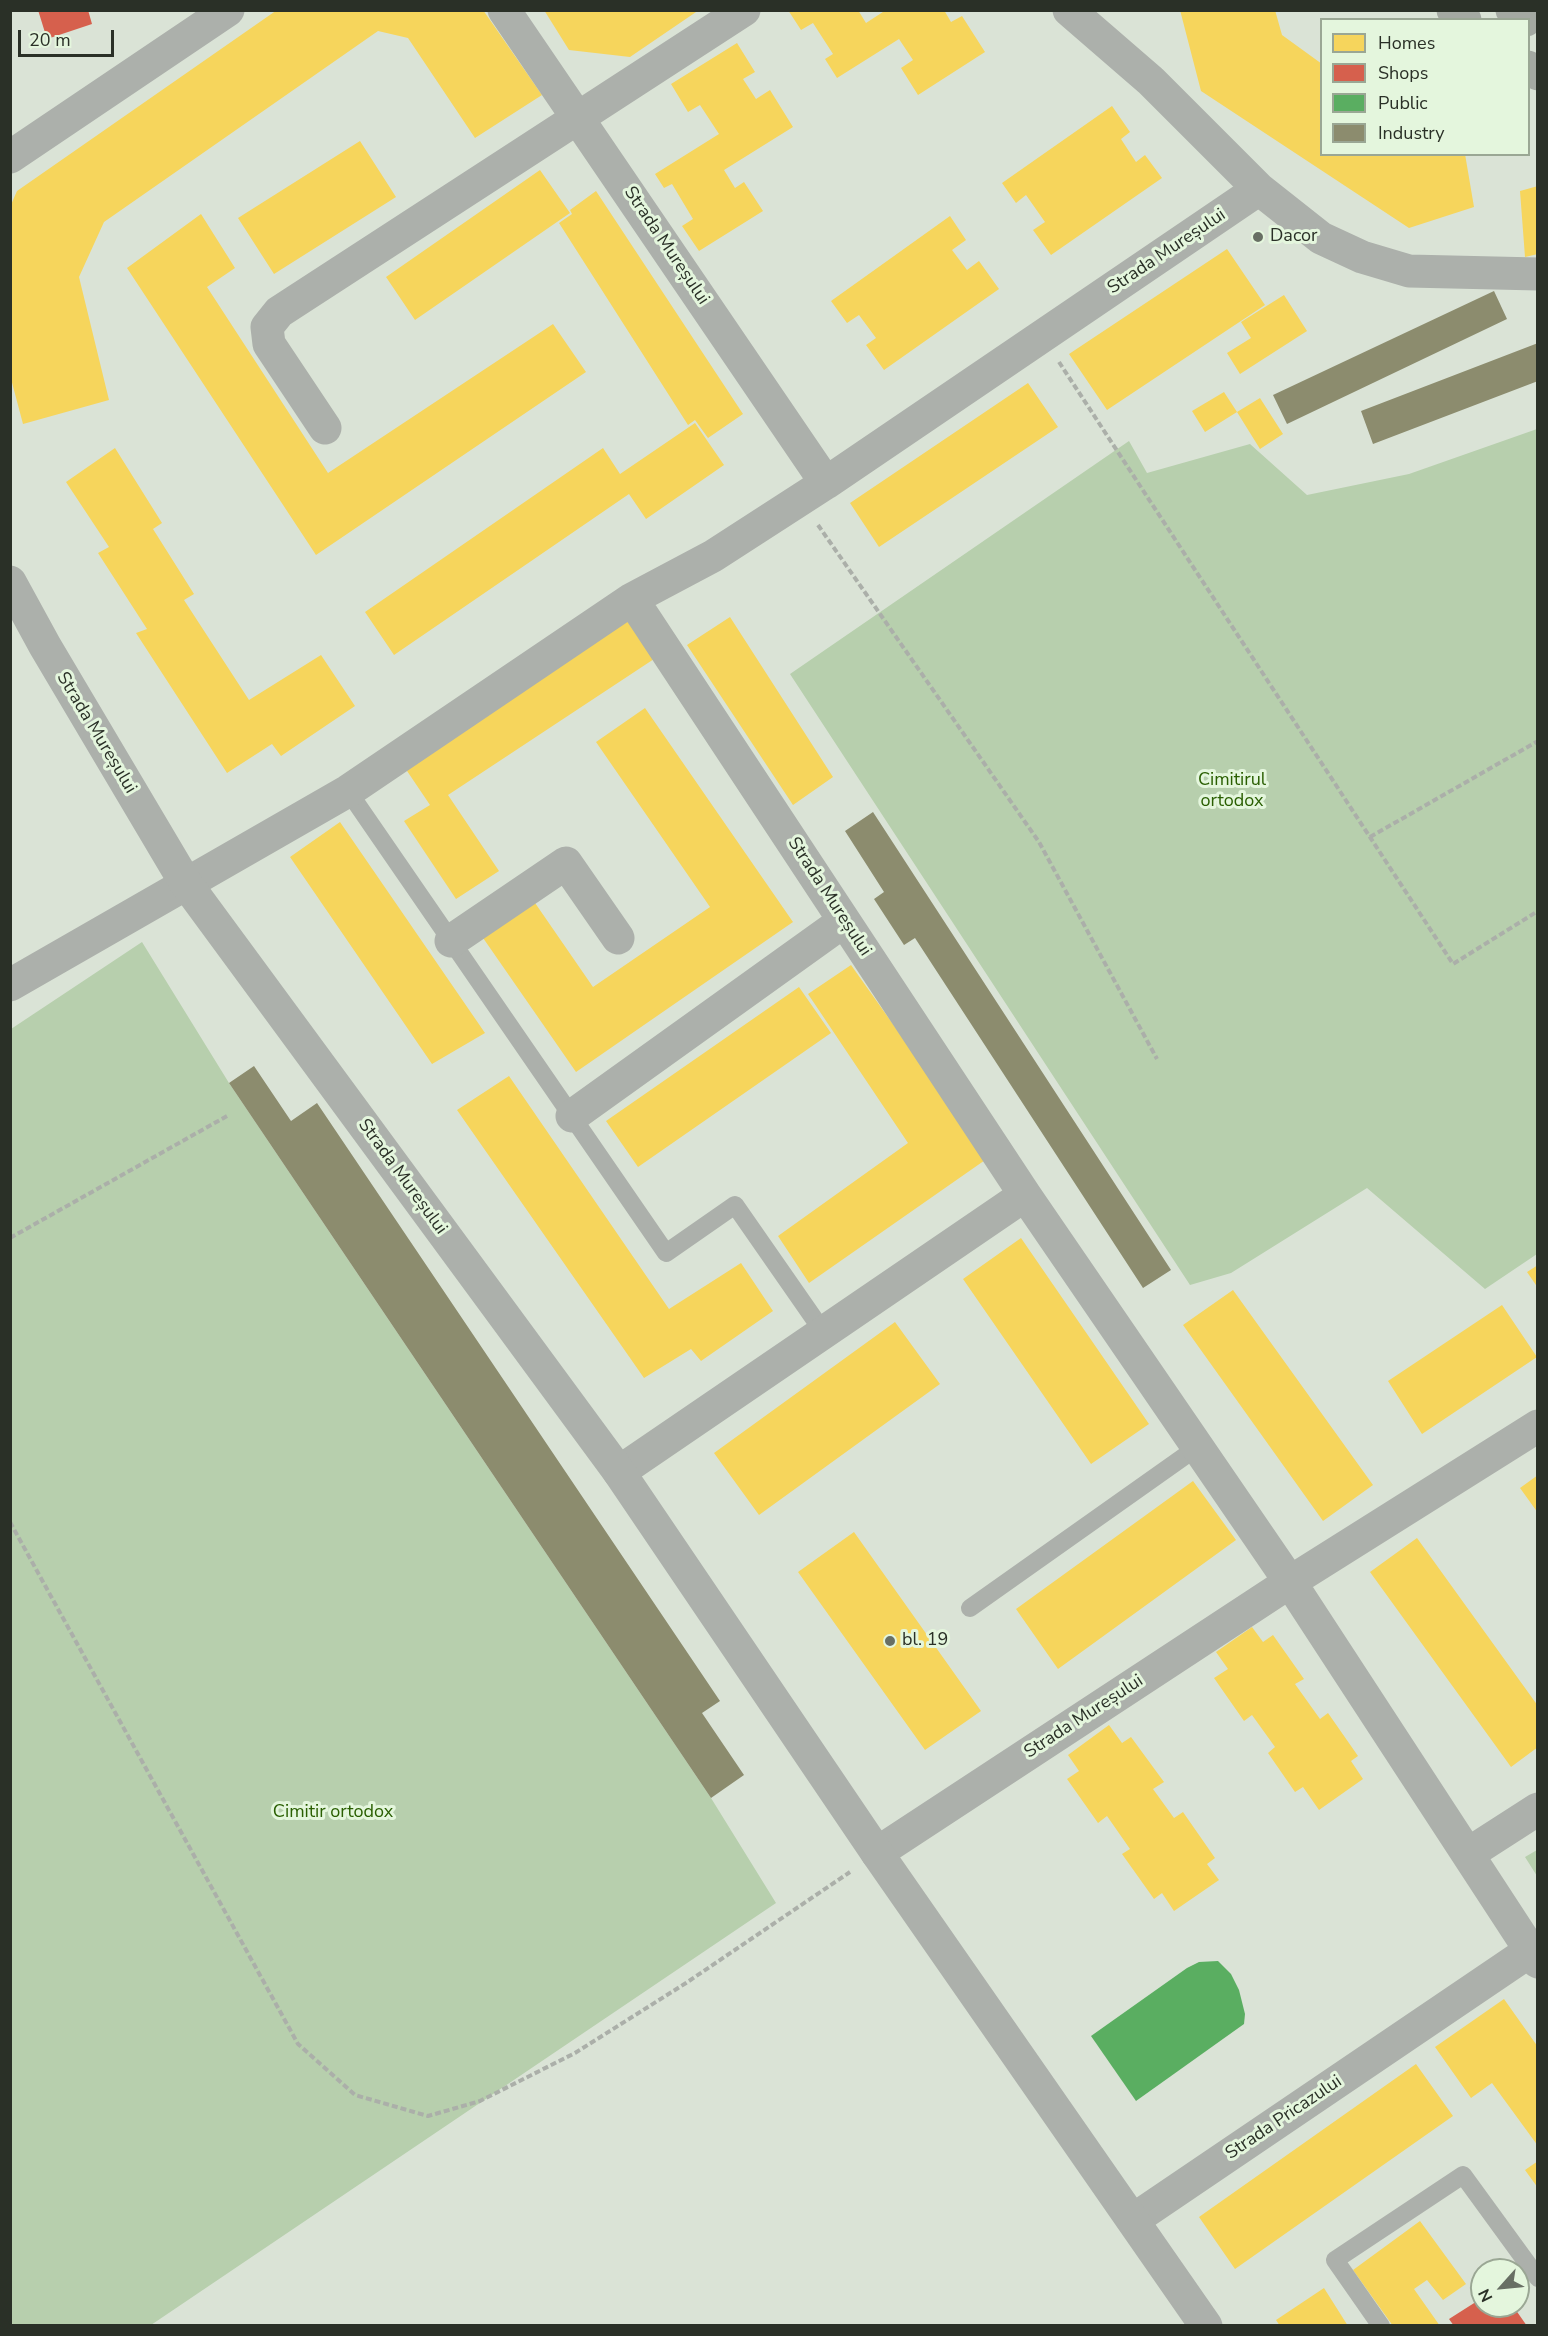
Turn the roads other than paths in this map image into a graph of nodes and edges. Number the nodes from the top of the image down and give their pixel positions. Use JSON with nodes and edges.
{"nodes":[{"id":1,"x":228,"y":10,"type":"edge"},
{"id":2,"x":504,"y":10,"type":"edge"},
{"id":3,"x":744,"y":10,"type":"edge"},
{"id":4,"x":1070,"y":10,"type":"edge"},
{"id":5,"x":579,"y":117,"type":"junction"},
{"id":6,"x":10,"y":157,"type":"edge"},
{"id":7,"x":1259,"y":189,"type":"junction"},
{"id":8,"x":1538,"y":274,"type":"edge"},
{"id":9,"x":325,"y":428,"type":"dead end"},
{"id":10,"x":813,"y":491,"type":"junction"},
{"id":11,"x":10,"y":582,"type":"edge"},
{"id":12,"x":632,"y":599,"type":"junction"},
{"id":13,"x":348,"y":791,"type":"junction"},
{"id":14,"x":185,"y":882,"type":"junction"},
{"id":15,"x":844,"y":921,"type":"junction"},
{"id":16,"x":618,"y":939,"type":"dead end"},
{"id":17,"x":451,"y":941,"type":"junction"},
{"id":18,"x":10,"y":985,"type":"edge"},
{"id":19,"x":572,"y":1116,"type":"junction"},
{"id":20,"x":1025,"y":1196,"type":"junction"},
{"id":21,"x":824,"y":1333,"type":"junction"},
{"id":22,"x":1538,"y":1426,"type":"edge"},
{"id":23,"x":1199,"y":1446,"type":"junction"},
{"id":24,"x":619,"y":1472,"type":"junction"},
{"id":25,"x":1290,"y":1582,"type":"junction"},
{"id":26,"x":970,"y":1608,"type":"dead end"},
{"id":27,"x":1538,"y":1809,"type":"edge"},
{"id":28,"x":877,"y":1852,"type":"junction"},
{"id":29,"x":1468,"y":1854,"type":"junction"},
{"id":30,"x":1534,"y":1957,"type":"edge"},
{"id":31,"x":1133,"y":2220,"type":"junction"},
{"id":32,"x":1538,"y":2278,"type":"edge"},
{"id":33,"x":1206,"y":2325,"type":"edge"},
{"id":34,"x":1381,"y":2325,"type":"edge"}],
"edges":[{"from":1,"to":6,"type":"street"},
{"from":2,"to":5,"type":"street","name":"Strada Mureșului"},
{"from":3,"to":5,"type":"street"},
{"from":4,"to":7,"type":"street"},
{"from":5,"to":9,"type":"street"},
{"from":5,"to":10,"type":"street","name":"Strada Mureșului"},
{"from":7,"to":8,"type":"street"},
{"from":7,"to":10,"type":"street","name":"Strada Mureșului"},
{"from":10,"to":12,"type":"street","name":"Strada Mureșului"},
{"from":11,"to":14,"type":"street","name":"Strada Mureșului"},
{"from":12,"to":13,"type":"street","name":"Strada Mureșului"},
{"from":12,"to":15,"type":"street","name":"Strada Mureșului"},
{"from":13,"to":14,"type":"street","name":"Strada Mureșului"},
{"from":13,"to":17,"type":"lane"},
{"from":14,"to":18,"type":"street"},
{"from":14,"to":24,"type":"street","name":"Strada Mureșului"},
{"from":15,"to":19,"type":"street"},
{"from":15,"to":20,"type":"street","name":"Strada Mureșului"},
{"from":16,"to":17,"type":"street"},
{"from":17,"to":19,"type":"lane"},
{"from":19,"to":21,"type":"lane"},
{"from":20,"to":21,"type":"street"},
{"from":20,"to":23,"type":"street","name":"Strada Mureșului"},
{"from":21,"to":24,"type":"street"},
{"from":22,"to":25,"type":"street"},
{"from":23,"to":25,"type":"street","name":"Strada Mureșului"},
{"from":23,"to":26,"type":"lane"},
{"from":24,"to":28,"type":"street","name":"Strada Mureșului"},
{"from":25,"to":28,"type":"street","name":"Strada Mureșului"},
{"from":25,"to":29,"type":"street","name":"Strada Mureșului"},
{"from":27,"to":29,"type":"street"},
{"from":28,"to":31,"type":"street","name":"Strada Mureșului"},
{"from":29,"to":30,"type":"street","name":"Strada Mureșului"},
{"from":30,"to":31,"type":"street","name":"Strada Pricazului"},
{"from":31,"to":33,"type":"street"},
{"from":32,"to":34,"type":"lane"}]}
